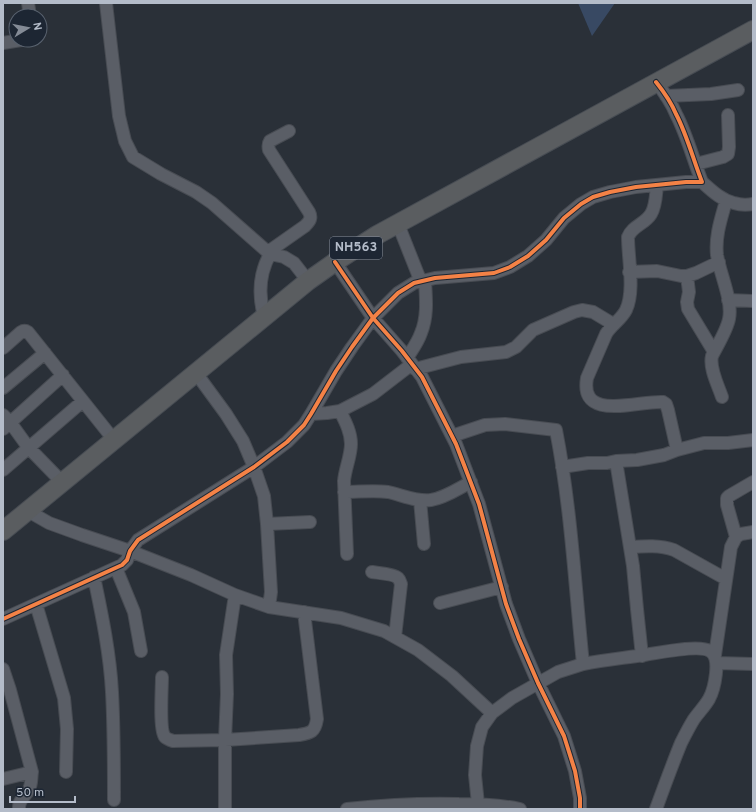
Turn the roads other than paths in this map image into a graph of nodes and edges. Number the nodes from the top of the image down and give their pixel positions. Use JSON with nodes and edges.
{"nodes":[{"id":1,"x":106,"y":3,"type":"edge"},
{"id":2,"x":753,"y":30,"type":"edge"},
{"id":3,"x":661,"y":89,"type":"junction"},
{"id":4,"x":738,"y":90,"type":"dead end"},
{"id":5,"x":728,"y":115,"type":"dead end"},
{"id":6,"x":289,"y":131,"type":"dead end"},
{"id":7,"x":696,"y":164,"type":"junction"},
{"id":8,"x":702,"y":182,"type":"junction"},
{"id":9,"x":657,"y":185,"type":"junction"},
{"id":10,"x":726,"y":201,"type":"junction"},
{"id":11,"x":753,"y":204,"type":"edge"},
{"id":12,"x":398,"y":224,"type":"junction"},
{"id":13,"x":269,"y":253,"type":"junction"},
{"id":14,"x":335,"y":262,"type":"junction"},
{"id":15,"x":719,"y":262,"type":"junction"},
{"id":16,"x":629,"y":272,"type":"junction"},
{"id":17,"x":687,"y":276,"type":"junction"},
{"id":18,"x":308,"y":281,"type":"junction"},
{"id":19,"x":423,"y":281,"type":"junction"},
{"id":20,"x":728,"y":300,"type":"junction"},
{"id":21,"x":753,"y":301,"type":"edge"},
{"id":22,"x":264,"y":316,"type":"junction"},
{"id":23,"x":373,"y":318,"type":"junction"},
{"id":24,"x":613,"y":324,"type":"junction"},
{"id":25,"x":3,"y":348,"type":"edge"},
{"id":26,"x":714,"y":352,"type":"junction"},
{"id":27,"x":45,"y":353,"type":"junction"},
{"id":28,"x":412,"y":364,"type":"junction"},
{"id":29,"x":196,"y":372,"type":"junction"},
{"id":30,"x":63,"y":375,"type":"junction"},
{"id":31,"x":3,"y":388,"type":"edge"},
{"id":32,"x":722,"y":397,"type":"dead end"},
{"id":33,"x":83,"y":400,"type":"junction"},
{"id":34,"x":340,"y":410,"type":"junction"},
{"id":35,"x":311,"y":414,"type":"junction"},
{"id":36,"x":5,"y":422,"type":"edge"},
{"id":37,"x":452,"y":436,"type":"junction"},
{"id":38,"x":114,"y":440,"type":"junction"},
{"id":39,"x":752,"y":443,"type":"edge"},
{"id":40,"x":28,"y":448,"type":"junction"},
{"id":41,"x":677,"y":450,"type":"junction"},
{"id":42,"x":616,"y":461,"type":"junction"},
{"id":43,"x":254,"y":467,"type":"junction"},
{"id":44,"x":562,"y":467,"type":"junction"},
{"id":45,"x":3,"y":470,"type":"edge"},
{"id":46,"x":62,"y":482,"type":"junction"},
{"id":47,"x":471,"y":482,"type":"junction"},
{"id":48,"x":753,"y":482,"type":"edge"},
{"id":49,"x":344,"y":492,"type":"junction"},
{"id":50,"x":420,"y":500,"type":"junction"},
{"id":51,"x":28,"y":511,"type":"junction"},
{"id":52,"x":310,"y":522,"type":"dead end"},
{"id":53,"x":267,"y":524,"type":"junction"},
{"id":54,"x":3,"y":531,"type":"edge"},
{"id":55,"x":753,"y":532,"type":"edge"},
{"id":56,"x":736,"y":536,"type":"junction"},
{"id":57,"x":424,"y":544,"type":"dead end"},
{"id":58,"x":630,"y":547,"type":"junction"},
{"id":59,"x":130,"y":551,"type":"junction"},
{"id":60,"x":347,"y":554,"type":"dead end"},
{"id":61,"x":116,"y":568,"type":"junction"},
{"id":62,"x":372,"y":572,"type":"dead end"},
{"id":63,"x":94,"y":577,"type":"junction"},
{"id":64,"x":726,"y":579,"type":"junction"},
{"id":65,"x":502,"y":586,"type":"junction"},
{"id":66,"x":235,"y":595,"type":"junction"},
{"id":67,"x":440,"y":603,"type":"dead end"},
{"id":68,"x":36,"y":604,"type":"junction"},
{"id":69,"x":269,"y":607,"type":"junction"},
{"id":70,"x":304,"y":612,"type":"junction"},
{"id":71,"x":3,"y":619,"type":"edge"},
{"id":72,"x":395,"y":637,"type":"junction"},
{"id":73,"x":141,"y":651,"type":"dead end"},
{"id":74,"x":642,"y":656,"type":"junction"},
{"id":75,"x":716,"y":659,"type":"junction"},
{"id":76,"x":584,"y":664,"type":"junction"},
{"id":77,"x":753,"y":664,"type":"edge"},
{"id":78,"x":3,"y":669,"type":"edge"},
{"id":79,"x":162,"y":677,"type":"dead end"},
{"id":80,"x":538,"y":683,"type":"junction"},
{"id":81,"x":6,"y":691,"type":"edge"},
{"id":82,"x":492,"y":713,"type":"junction"},
{"id":83,"x":225,"y":740,"type":"junction"},
{"id":84,"x":32,"y":772,"type":"junction"},
{"id":85,"x":66,"y":772,"type":"dead end"},
{"id":86,"x":3,"y":779,"type":"edge"},
{"id":87,"x":114,"y":800,"type":"dead end"},
{"id":88,"x":481,"y":806,"type":"edge"},
{"id":89,"x":413,"y":807,"type":"edge"},
{"id":90,"x":360,"y":808,"type":"edge"},
{"id":91,"x":19,"y":809,"type":"edge"},
{"id":92,"x":225,"y":809,"type":"edge"},
{"id":93,"x":347,"y":809,"type":"edge"},
{"id":94,"x":520,"y":809,"type":"edge"},
{"id":95,"x":580,"y":809,"type":"edge"},
{"id":96,"x":656,"y":809,"type":"edge"}],
"edges":[{"from":1,"to":13,"type":"street"},
{"from":2,"to":3,"type":"highway","number":"NH563"},
{"from":3,"to":4,"type":"street"},
{"from":3,"to":7,"type":"street"},
{"from":3,"to":12,"type":"highway","number":"NH563"},
{"from":5,"to":7,"type":"street"},
{"from":6,"to":13,"type":"street"},
{"from":7,"to":8,"type":"street"},
{"from":8,"to":9,"type":"street"},
{"from":8,"to":10,"type":"street"},
{"from":9,"to":16,"type":"street"},
{"from":9,"to":19,"type":"street"},
{"from":10,"to":11,"type":"street"},
{"from":10,"to":15,"type":"street"},
{"from":12,"to":14,"type":"highway","number":"NH563"},
{"from":12,"to":19,"type":"street"},
{"from":13,"to":18,"type":"street"},
{"from":13,"to":22,"type":"street"},
{"from":14,"to":18,"type":"highway","number":"NH563"},
{"from":14,"to":23,"type":"street"},
{"from":15,"to":17,"type":"street"},
{"from":15,"to":20,"type":"street"},
{"from":16,"to":17,"type":"street"},
{"from":16,"to":24,"type":"street"},
{"from":17,"to":26,"type":"street"},
{"from":18,"to":22,"type":"highway","number":"NH563"},
{"from":19,"to":23,"type":"street"},
{"from":19,"to":28,"type":"street"},
{"from":20,"to":21,"type":"street"},
{"from":20,"to":26,"type":"street"},
{"from":22,"to":29,"type":"highway","number":"NH563"},
{"from":23,"to":28,"type":"street"},
{"from":23,"to":35,"type":"street"},
{"from":24,"to":28,"type":"street"},
{"from":24,"to":41,"type":"street"},
{"from":25,"to":27,"type":"street"},
{"from":26,"to":32,"type":"street"},
{"from":27,"to":30,"type":"street"},
{"from":27,"to":31,"type":"street"},
{"from":28,"to":34,"type":"street"},
{"from":28,"to":37,"type":"street"},
{"from":29,"to":38,"type":"highway","number":"NH563"},
{"from":29,"to":43,"type":"street"},
{"from":30,"to":33,"type":"street"},
{"from":30,"to":36,"type":"street"},
{"from":33,"to":38,"type":"street"},
{"from":33,"to":40,"type":"street"},
{"from":34,"to":35,"type":"street"},
{"from":34,"to":49,"type":"street"},
{"from":35,"to":43,"type":"street"},
{"from":36,"to":40,"type":"street"},
{"from":37,"to":44,"type":"street"},
{"from":37,"to":47,"type":"street"},
{"from":38,"to":46,"type":"highway","number":"NH563"},
{"from":39,"to":41,"type":"street"},
{"from":40,"to":45,"type":"street"},
{"from":40,"to":46,"type":"street"},
{"from":41,"to":42,"type":"street"},
{"from":42,"to":44,"type":"street"},
{"from":42,"to":58,"type":"street"},
{"from":43,"to":53,"type":"street"},
{"from":43,"to":59,"type":"street"},
{"from":44,"to":76,"type":"street"},
{"from":46,"to":51,"type":"highway","number":"NH563"},
{"from":47,"to":50,"type":"street"},
{"from":47,"to":65,"type":"street"},
{"from":48,"to":56,"type":"street"},
{"from":49,"to":50,"type":"street"},
{"from":49,"to":60,"type":"street"},
{"from":50,"to":57,"type":"street"},
{"from":51,"to":54,"type":"highway","number":"NH563"},
{"from":51,"to":59,"type":"street"},
{"from":52,"to":53,"type":"street"},
{"from":53,"to":69,"type":"street"},
{"from":55,"to":56,"type":"street"},
{"from":56,"to":64,"type":"street"},
{"from":58,"to":64,"type":"street"},
{"from":58,"to":74,"type":"street"},
{"from":59,"to":61,"type":"street"},
{"from":59,"to":66,"type":"street"},
{"from":61,"to":63,"type":"street"},
{"from":61,"to":73,"type":"street"},
{"from":62,"to":72,"type":"street"},
{"from":63,"to":68,"type":"street"},
{"from":63,"to":87,"type":"street"},
{"from":64,"to":75,"type":"street"},
{"from":65,"to":67,"type":"street"},
{"from":65,"to":80,"type":"street"},
{"from":66,"to":69,"type":"street"},
{"from":66,"to":83,"type":"street"},
{"from":68,"to":71,"type":"street"},
{"from":68,"to":85,"type":"street"},
{"from":69,"to":70,"type":"street"},
{"from":70,"to":72,"type":"street"},
{"from":70,"to":83,"type":"street"},
{"from":72,"to":82,"type":"street"},
{"from":74,"to":75,"type":"street"},
{"from":74,"to":76,"type":"street"},
{"from":75,"to":77,"type":"street"},
{"from":75,"to":96,"type":"street"},
{"from":76,"to":80,"type":"street"},
{"from":78,"to":81,"type":"street"},
{"from":79,"to":83,"type":"street"},
{"from":80,"to":82,"type":"street"},
{"from":80,"to":95,"type":"street"},
{"from":81,"to":84,"type":"street"},
{"from":82,"to":88,"type":"street"},
{"from":83,"to":92,"type":"street"},
{"from":84,"to":86,"type":"street"},
{"from":84,"to":91,"type":"street"},
{"from":88,"to":89,"type":"street"},
{"from":88,"to":94,"type":"street"},
{"from":89,"to":90,"type":"street"},
{"from":90,"to":93,"type":"street"}]}
